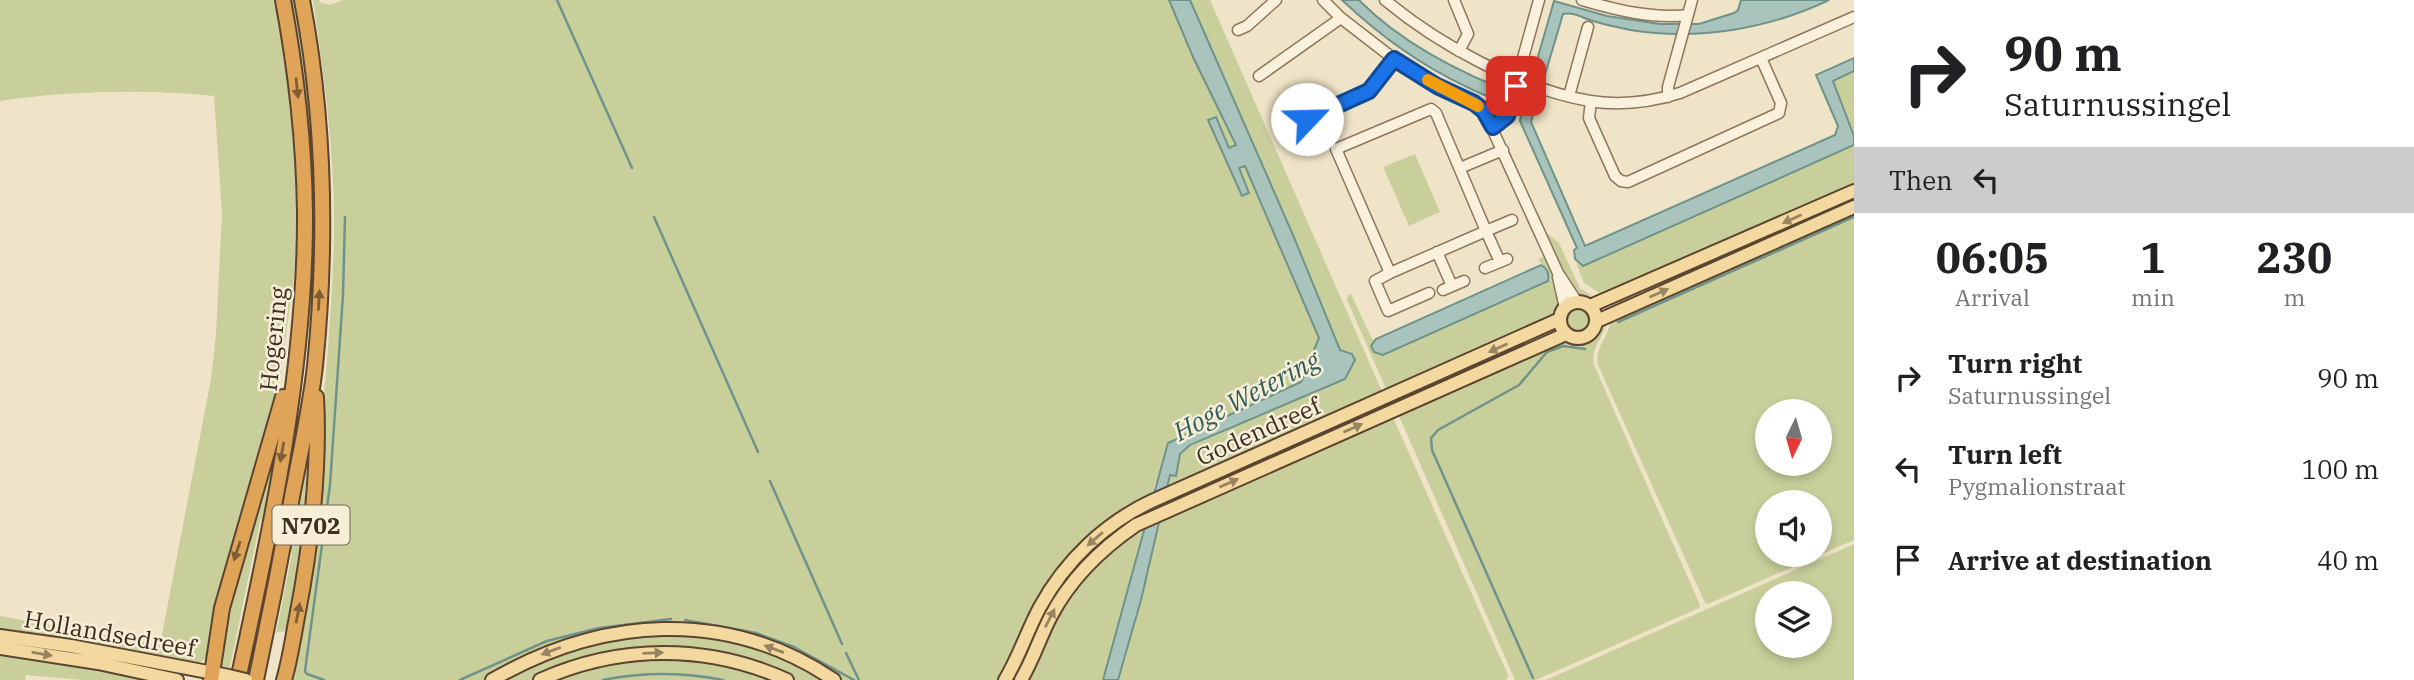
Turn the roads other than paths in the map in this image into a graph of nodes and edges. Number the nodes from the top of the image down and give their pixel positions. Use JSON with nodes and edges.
{"nodes":[{"id":1,"x":283,"y":0,"type":"edge"},
{"id":2,"x":302,"y":0,"type":"edge"},
{"id":3,"x":1276,"y":0,"type":"edge"},
{"id":4,"x":1323,"y":0,"type":"edge"},
{"id":5,"x":1385,"y":0,"type":"edge"},
{"id":6,"x":1454,"y":0,"type":"edge"},
{"id":7,"x":1539,"y":0,"type":"edge"},
{"id":8,"x":1583,"y":0,"type":"edge"},
{"id":9,"x":1692,"y":0,"type":"edge"},
{"id":10,"x":1596,"y":2,"type":"edge"},
{"id":11,"x":1854,"y":17,"type":"edge"},
{"id":12,"x":1341,"y":18,"type":"junction"},
{"id":13,"x":1686,"y":20,"type":"junction"},
{"id":14,"x":1588,"y":27,"type":"dead end"},
{"id":15,"x":1238,"y":30,"type":"dead end"},
{"id":16,"x":1459,"y":51,"type":"junction"},
{"id":17,"x":1761,"y":58,"type":"junction"},
{"id":18,"x":1394,"y":59,"type":"junction"},
{"id":19,"x":1259,"y":76,"type":"dead end"},
{"id":20,"x":1518,"y":78,"type":"junction"},
{"id":21,"x":1569,"y":96,"type":"junction"},
{"id":22,"x":1668,"y":97,"type":"junction"},
{"id":23,"x":1591,"y":101,"type":"junction"},
{"id":24,"x":1493,"y":127,"type":"junction"},
{"id":25,"x":1281,"y":130,"type":"dead end"},
{"id":26,"x":1503,"y":150,"type":"junction"},
{"id":27,"x":1460,"y":169,"type":"junction"},
{"id":28,"x":1854,"y":191,"type":"edge"},
{"id":29,"x":1854,"y":207,"type":"edge"},
{"id":30,"x":1512,"y":220,"type":"dead end"},
{"id":31,"x":1486,"y":231,"type":"junction"},
{"id":32,"x":1437,"y":252,"type":"junction"},
{"id":33,"x":1485,"y":268,"type":"dead end"},
{"id":34,"x":1390,"y":273,"type":"junction"},
{"id":35,"x":1464,"y":281,"type":"dead end"},
{"id":36,"x":1429,"y":293,"type":"dead end"},
{"id":37,"x":1590,"y":306,"type":"junction"},
{"id":38,"x":1567,"y":310,"type":"junction"},
{"id":39,"x":1597,"y":321,"type":"junction"},
{"id":40,"x":1566,"y":334,"type":"junction"},
{"id":41,"x":295,"y":360,"type":"junction"},
{"id":42,"x":314,"y":368,"type":"junction"},
{"id":43,"x":0,"y":636,"type":"edge"},
{"id":44,"x":0,"y":648,"type":"edge"},
{"id":45,"x":212,"y":676,"type":"edge"},
{"id":46,"x":233,"y":678,"type":"edge"},
{"id":47,"x":177,"y":680,"type":"edge"},
{"id":48,"x":246,"y":680,"type":"edge"},
{"id":49,"x":256,"y":680,"type":"edge"},
{"id":50,"x":284,"y":680,"type":"edge"},
{"id":51,"x":492,"y":680,"type":"edge"},
{"id":52,"x":540,"y":680,"type":"edge"},
{"id":53,"x":787,"y":680,"type":"edge"},
{"id":54,"x":834,"y":680,"type":"edge"},
{"id":55,"x":1005,"y":680,"type":"edge"},
{"id":56,"x":1021,"y":680,"type":"edge"}],
"edges":[{"from":1,"to":41,"type":"highway","name":"Hogering","number":"N702","one_way":true},
{"from":42,"to":2,"type":"highway","name":"Hogering","number":"N702","one_way":true},
{"from":3,"to":15,"type":"street"},
{"from":4,"to":12,"type":"street"},
{"from":5,"to":16,"type":"street"},
{"from":6,"to":16,"type":"street"},
{"from":7,"to":20,"type":"street"},
{"from":8,"to":10,"type":"street"},
{"from":9,"to":13,"type":"street"},
{"from":10,"to":13,"type":"street"},
{"from":11,"to":17,"type":"street"},
{"from":12,"to":18,"type":"street"},
{"from":12,"to":19,"type":"street"},
{"from":13,"to":22,"type":"street"},
{"from":14,"to":21,"type":"street"},
{"from":16,"to":20,"type":"street"},
{"from":17,"to":22,"type":"street"},
{"from":17,"to":23,"type":"street"},
{"from":18,"to":24,"type":"street"},
{"from":18,"to":25,"type":"street"},
{"from":20,"to":21,"type":"street"},
{"from":20,"to":24,"type":"street"},
{"from":21,"to":23,"type":"street"},
{"from":22,"to":23,"type":"street"},
{"from":24,"to":26,"type":"street"},
{"from":26,"to":27,"type":"street"},
{"from":26,"to":38,"type":"street"},
{"from":27,"to":31,"type":"street"},
{"from":27,"to":34,"type":"street"},
{"from":28,"to":37,"type":"main road","one_way":true},
{"from":39,"to":29,"type":"main road","one_way":true},
{"from":30,"to":31,"type":"street"},
{"from":31,"to":32,"type":"street"},
{"from":31,"to":33,"type":"street"},
{"from":32,"to":34,"type":"street"},
{"from":32,"to":35,"type":"street"},
{"from":34,"to":36,"type":"street"},
{"from":37,"to":38,"type":"main road"},
{"from":37,"to":39,"type":"main road"},
{"from":38,"to":40,"type":"main road"},
{"from":38,"to":55,"type":"main road","name":"Godendreef","one_way":true},
{"from":39,"to":40,"type":"main road"},
{"from":56,"to":40,"type":"main road","name":"Godendreef","one_way":true},
{"from":41,"to":45,"type":"highway","number":"N702","one_way":true},
{"from":41,"to":46,"type":"highway","name":"Hogering","number":"N702","one_way":true},
{"from":42,"to":49,"type":"highway","name":"Hogering","number":"N702"},
{"from":50,"to":42,"type":"highway","number":"N702","one_way":true},
{"from":43,"to":45,"type":"main road","name":"Hollandsedreef"},
{"from":44,"to":47,"type":"main road","name":"Hollandsedreef","one_way":true},
{"from":45,"to":46,"type":"main road","name":"Hollandsedreef"},
{"from":46,"to":48,"type":"main road","name":"Hollandsedreef","bridge":true},
{"from":54,"to":51,"type":"main road","one_way":true},
{"from":52,"to":53,"type":"main road","one_way":true}]}
